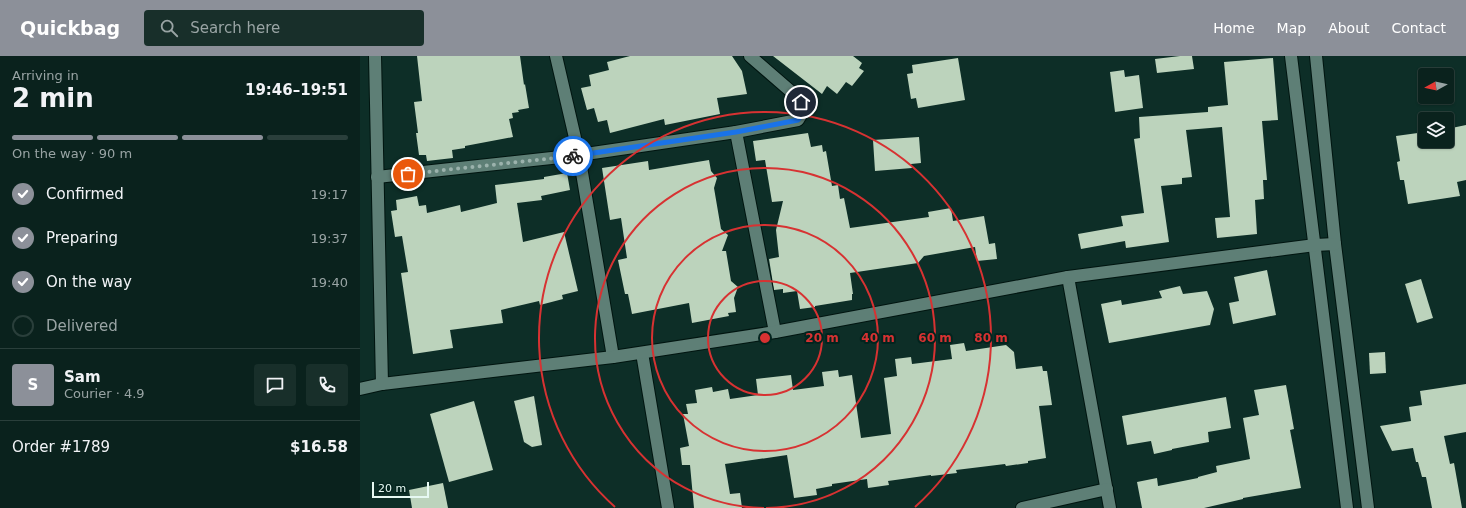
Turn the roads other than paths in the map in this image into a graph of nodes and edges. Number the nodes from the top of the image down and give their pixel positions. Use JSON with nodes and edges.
{"nodes":[{"id":1,"x":375,"y":56,"type":"edge"},
{"id":2,"x":556,"y":56,"type":"edge"},
{"id":3,"x":750,"y":56,"type":"edge"},
{"id":4,"x":1292,"y":56,"type":"edge"},
{"id":5,"x":1316,"y":56,"type":"edge"},
{"id":6,"x":736,"y":132,"type":"junction"},
{"id":7,"x":579,"y":155,"type":"junction"},
{"id":8,"x":377,"y":177,"type":"junction"},
{"id":9,"x":1335,"y":244,"type":"junction"},
{"id":10,"x":1316,"y":245,"type":"junction"},
{"id":11,"x":1068,"y":277,"type":"junction"},
{"id":12,"x":775,"y":332,"type":"junction"},
{"id":13,"x":642,"y":353,"type":"junction"},
{"id":14,"x":613,"y":357,"type":"junction"},
{"id":15,"x":382,"y":384,"type":"junction"},
{"id":16,"x":360,"y":388,"type":"edge"},
{"id":17,"x":1107,"y":489,"type":"junction"},
{"id":18,"x":668,"y":508,"type":"edge"},
{"id":19,"x":1022,"y":508,"type":"edge"},
{"id":20,"x":1110,"y":508,"type":"edge"},
{"id":21,"x":1347,"y":508,"type":"edge"},
{"id":22,"x":1368,"y":508,"type":"edge"}],
"edges":[{"from":1,"to":8,"type":"street"},
{"from":2,"to":7,"type":"street"},
{"from":3,"to":6,"type":"street"},
{"from":4,"to":10,"type":"street"},
{"from":5,"to":9,"type":"street"},
{"from":6,"to":7,"type":"street"},
{"from":6,"to":12,"type":"street"},
{"from":7,"to":8,"type":"street"},
{"from":7,"to":14,"type":"street"},
{"from":8,"to":15,"type":"street"},
{"from":9,"to":10,"type":"street"},
{"from":9,"to":22,"type":"street"},
{"from":10,"to":11,"type":"street"},
{"from":10,"to":21,"type":"street"},
{"from":11,"to":12,"type":"street"},
{"from":11,"to":17,"type":"street"},
{"from":12,"to":13,"type":"street"},
{"from":13,"to":14,"type":"street"},
{"from":13,"to":18,"type":"street"},
{"from":14,"to":15,"type":"street"},
{"from":15,"to":16,"type":"street"},
{"from":17,"to":19,"type":"street"},
{"from":17,"to":20,"type":"street"}]}
